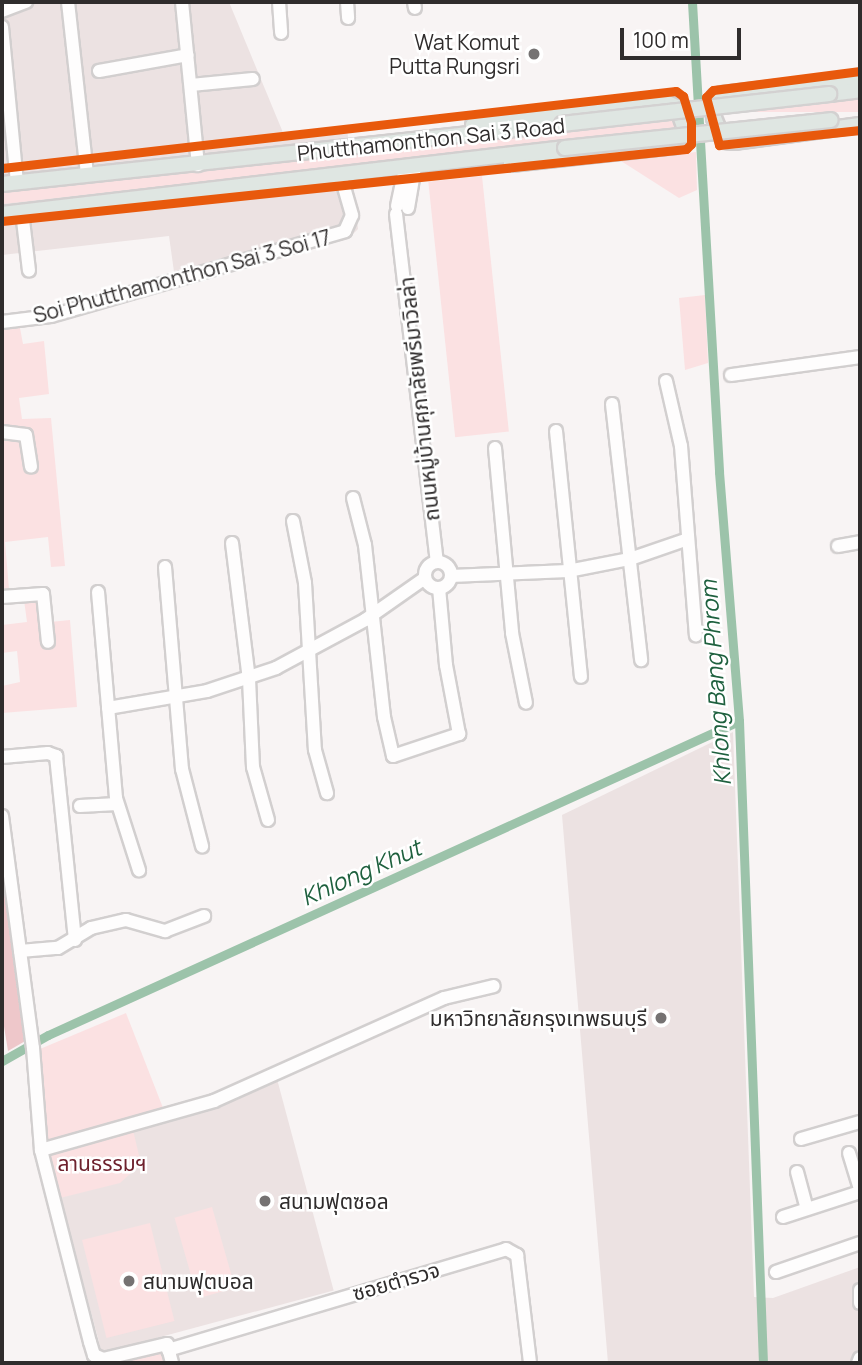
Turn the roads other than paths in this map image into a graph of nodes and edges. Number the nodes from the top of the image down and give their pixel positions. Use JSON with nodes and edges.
{"nodes":[{"id":1,"x":26,"y":2,"type":"edge"},
{"id":2,"x":68,"y":2,"type":"edge"},
{"id":3,"x":182,"y":2,"type":"edge"},
{"id":4,"x":279,"y":2,"type":"edge"},
{"id":5,"x":347,"y":2,"type":"edge"},
{"id":6,"x":2,"y":11,"type":"edge"},
{"id":7,"x":348,"y":18,"type":"dead end"},
{"id":8,"x":2,"y":27,"type":"edge"},
{"id":9,"x":281,"y":33,"type":"dead end"},
{"id":10,"x":188,"y":55,"type":"junction"},
{"id":11,"x":99,"y":71,"type":"dead end"},
{"id":12,"x":860,"y":78,"type":"edge"},
{"id":13,"x":253,"y":79,"type":"dead end"},
{"id":14,"x":191,"y":85,"type":"junction"},
{"id":15,"x":860,"y":90,"type":"edge"},
{"id":16,"x":860,"y":117,"type":"edge"},
{"id":17,"x":860,"y":125,"type":"edge"},
{"id":18,"x":421,"y":139,"type":"junction"},
{"id":19,"x":198,"y":165,"type":"junction"},
{"id":20,"x":415,"y":168,"type":"junction"},
{"id":21,"x":87,"y":175,"type":"junction"},
{"id":22,"x":341,"y":177,"type":"junction"},
{"id":23,"x":17,"y":182,"type":"junction"},
{"id":24,"x":2,"y":184,"type":"edge"},
{"id":25,"x":22,"y":212,"type":"junction"},
{"id":26,"x":2,"y":214,"type":"edge"},
{"id":27,"x":29,"y":271,"type":"dead end"},
{"id":28,"x":2,"y":322,"type":"edge"},
{"id":29,"x":860,"y":357,"type":"edge"},
{"id":30,"x":732,"y":375,"type":"dead end"},
{"id":31,"x":666,"y":381,"type":"dead end"},
{"id":32,"x":612,"y":404,"type":"dead end"},
{"id":33,"x":556,"y":431,"type":"dead end"},
{"id":34,"x":2,"y":432,"type":"edge"},
{"id":35,"x":495,"y":448,"type":"dead end"},
{"id":36,"x":31,"y":467,"type":"dead end"},
{"id":37,"x":353,"y":498,"type":"dead end"},
{"id":38,"x":293,"y":521,"type":"dead end"},
{"id":39,"x":688,"y":539,"type":"junction"},
{"id":40,"x":232,"y":542,"type":"dead end"},
{"id":41,"x":860,"y":542,"type":"edge"},
{"id":42,"x":838,"y":546,"type":"dead end"},
{"id":43,"x":630,"y":559,"type":"junction"},
{"id":44,"x":437,"y":561,"type":"junction"},
{"id":45,"x":165,"y":567,"type":"dead end"},
{"id":46,"x":568,"y":571,"type":"junction"},
{"id":47,"x":451,"y":576,"type":"junction"},
{"id":48,"x":506,"y":576,"type":"junction"},
{"id":49,"x":425,"y":578,"type":"junction"},
{"id":50,"x":439,"y":588,"type":"junction"},
{"id":51,"x":98,"y":592,"type":"dead end"},
{"id":52,"x":2,"y":597,"type":"edge"},
{"id":53,"x":374,"y":615,"type":"junction"},
{"id":54,"x":696,"y":635,"type":"dead end"},
{"id":55,"x":48,"y":642,"type":"dead end"},
{"id":56,"x":310,"y":653,"type":"junction"},
{"id":57,"x":641,"y":660,"type":"dead end"},
{"id":58,"x":582,"y":677,"type":"dead end"},
{"id":59,"x":249,"y":679,"type":"junction"},
{"id":60,"x":178,"y":697,"type":"junction"},
{"id":61,"x":526,"y":703,"type":"dead end"},
{"id":62,"x":108,"y":708,"type":"junction"},
{"id":63,"x":2,"y":757,"type":"edge"},
{"id":64,"x":327,"y":793,"type":"dead end"},
{"id":65,"x":117,"y":804,"type":"junction"},
{"id":66,"x":80,"y":806,"type":"dead end"},
{"id":67,"x":2,"y":816,"type":"edge"},
{"id":68,"x":268,"y":820,"type":"dead end"},
{"id":69,"x":202,"y":846,"type":"dead end"},
{"id":70,"x":139,"y":870,"type":"dead end"},
{"id":71,"x":204,"y":916,"type":"dead end"},
{"id":72,"x":75,"y":940,"type":"junction"},
{"id":73,"x":20,"y":951,"type":"junction"},
{"id":74,"x":494,"y":986,"type":"dead end"},
{"id":75,"x":860,"y":1122,"type":"edge"},
{"id":76,"x":801,"y":1139,"type":"dead end"},
{"id":77,"x":41,"y":1150,"type":"junction"},
{"id":78,"x":849,"y":1153,"type":"dead end"},
{"id":79,"x":797,"y":1172,"type":"dead end"},
{"id":80,"x":860,"y":1191,"type":"edge"},
{"id":81,"x":807,"y":1209,"type":"junction"},
{"id":82,"x":783,"y":1217,"type":"dead end"},
{"id":83,"x":860,"y":1243,"type":"edge"},
{"id":84,"x":776,"y":1272,"type":"dead end"},
{"id":85,"x":860,"y":1290,"type":"edge"},
{"id":86,"x":860,"y":1303,"type":"edge"},
{"id":87,"x":169,"y":1350,"type":"junction"},
{"id":88,"x":860,"y":1358,"type":"edge"},
{"id":89,"x":172,"y":1363,"type":"edge"},
{"id":90,"x":530,"y":1363,"type":"edge"},
{"id":91,"x":858,"y":1363,"type":"edge"}],
"edges":[{"from":1,"to":6,"type":"street"},
{"from":2,"to":21,"type":"street"},
{"from":3,"to":10,"type":"street"},
{"from":4,"to":9,"type":"street"},
{"from":5,"to":7,"type":"street"},
{"from":8,"to":23,"type":"street"},
{"from":10,"to":11,"type":"street"},
{"from":10,"to":14,"type":"street"},
{"from":12,"to":17,"type":"main road"},
{"from":13,"to":14,"type":"street"},
{"from":14,"to":19,"type":"street"},
{"from":15,"to":18,"type":"main road","name":"Phutthamonthon Sai 3 Road","bridge":true},
{"from":16,"to":20,"type":"main road","name":"Phutthamonthon Sai 3 Road","bridge":true},
{"from":18,"to":19,"type":"main road","name":"Phutthamonthon Sai 3 Road"},
{"from":18,"to":20,"type":"main road"},
{"from":19,"to":21,"type":"main road","name":"Phutthamonthon Sai 3 Road"},
{"from":20,"to":22,"type":"main road","name":"Phutthamonthon Sai 3 Road"},
{"from":20,"to":44,"type":"street","name":"ถนนหมู่บ้านศุภาลัยพรีมาวิลล่า"},
{"from":21,"to":23,"type":"main road","name":"Phutthamonthon Sai 3 Road"},
{"from":22,"to":25,"type":"main road","name":"Phutthamonthon Sai 3 Road"},
{"from":22,"to":28,"type":"street","name":"Soi Phutthamonthon Sai 3 Soi 17"},
{"from":23,"to":24,"type":"main road","name":"Phutthamonthon Sai 3 Road"},
{"from":25,"to":26,"type":"main road","name":"Phutthamonthon Sai 3 Road"},
{"from":25,"to":27,"type":"street"},
{"from":29,"to":30,"type":"street"},
{"from":31,"to":39,"type":"street"},
{"from":32,"to":43,"type":"street"},
{"from":33,"to":46,"type":"street"},
{"from":34,"to":36,"type":"street"},
{"from":35,"to":48,"type":"street"},
{"from":37,"to":53,"type":"street"},
{"from":38,"to":56,"type":"street"},
{"from":39,"to":43,"type":"street"},
{"from":39,"to":54,"type":"street"},
{"from":40,"to":59,"type":"street"},
{"from":41,"to":42,"type":"street"},
{"from":43,"to":46,"type":"street"},
{"from":43,"to":57,"type":"street"},
{"from":44,"to":47,"type":"street"},
{"from":44,"to":49,"type":"street"},
{"from":45,"to":60,"type":"street"},
{"from":46,"to":48,"type":"street"},
{"from":46,"to":58,"type":"street"},
{"from":47,"to":48,"type":"street"},
{"from":47,"to":50,"type":"street"},
{"from":48,"to":61,"type":"street"},
{"from":49,"to":50,"type":"street"},
{"from":49,"to":53,"type":"street"},
{"from":50,"to":53,"type":"street"},
{"from":51,"to":62,"type":"street"},
{"from":52,"to":55,"type":"street"},
{"from":53,"to":56,"type":"street"},
{"from":56,"to":59,"type":"street"},
{"from":56,"to":64,"type":"street"},
{"from":59,"to":60,"type":"street"},
{"from":59,"to":68,"type":"street"},
{"from":60,"to":62,"type":"street"},
{"from":60,"to":69,"type":"street"},
{"from":62,"to":65,"type":"street"},
{"from":63,"to":72,"type":"street"},
{"from":65,"to":66,"type":"street"},
{"from":65,"to":70,"type":"street"},
{"from":67,"to":73,"type":"street"},
{"from":71,"to":72,"type":"street"},
{"from":72,"to":73,"type":"street"},
{"from":73,"to":77,"type":"street"},
{"from":74,"to":77,"type":"street"},
{"from":75,"to":76,"type":"street"},
{"from":77,"to":87,"type":"street"},
{"from":78,"to":80,"type":"street"},
{"from":79,"to":81,"type":"street"},
{"from":80,"to":81,"type":"street"},
{"from":81,"to":82,"type":"street"},
{"from":83,"to":84,"type":"street"},
{"from":85,"to":86,"type":"street"},
{"from":87,"to":89,"type":"street"},
{"from":87,"to":90,"type":"street","name":"ซอยตำรวจ"},
{"from":88,"to":91,"type":"street"}]}
